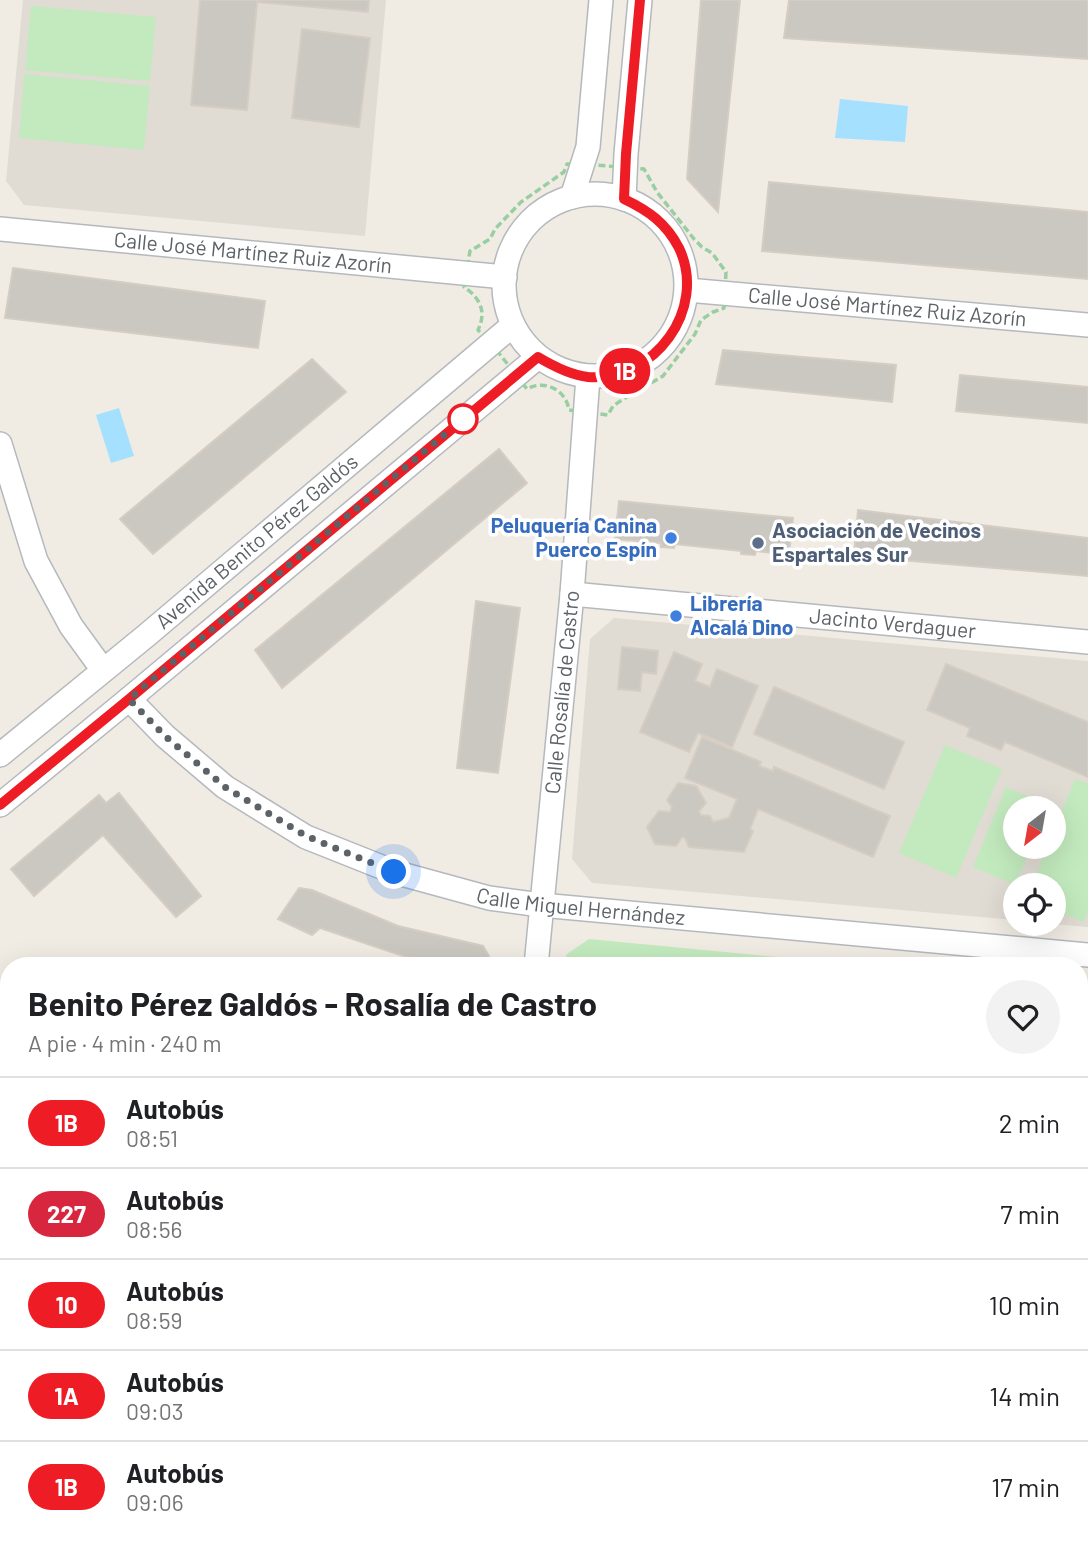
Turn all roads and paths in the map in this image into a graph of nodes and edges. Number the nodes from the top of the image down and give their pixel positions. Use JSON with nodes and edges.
{"nodes":[{"id":1,"x":601,"y":0,"type":"edge"},
{"id":2,"x":640,"y":0,"type":"edge"},
{"id":3,"x":583,"y":164,"type":"junction"},
{"id":4,"x":626,"y":166,"type":"junction"},
{"id":5,"x":572,"y":197,"type":"junction"},
{"id":6,"x":624,"y":199,"type":"junction"},
{"id":7,"x":0,"y":229,"type":"edge"},
{"id":8,"x":465,"y":273,"type":"junction"},
{"id":9,"x":505,"y":277,"type":"junction"},
{"id":10,"x":687,"y":290,"type":"junction"},
{"id":11,"x":724,"y":293,"type":"junction"},
{"id":12,"x":513,"y":325,"type":"junction"},
{"id":13,"x":1088,"y":325,"type":"edge"},
{"id":14,"x":491,"y":343,"type":"junction"},
{"id":15,"x":538,"y":357,"type":"junction"},
{"id":16,"x":516,"y":376,"type":"junction"},
{"id":17,"x":588,"y":377,"type":"junction"},
{"id":18,"x":585,"y":413,"type":"junction"},
{"id":19,"x":0,"y":444,"type":"edge"},
{"id":20,"x":572,"y":594,"type":"junction"},
{"id":21,"x":1088,"y":642,"type":"edge"},
{"id":22,"x":103,"y":670,"type":"junction"},
{"id":23,"x":129,"y":699,"type":"junction"},
{"id":24,"x":0,"y":755,"type":"edge"},
{"id":25,"x":0,"y":805,"type":"edge"},
{"id":26,"x":541,"y":905,"type":"junction"},
{"id":27,"x":1088,"y":955,"type":"edge"},
{"id":28,"x":537,"y":957,"type":"edge"}],
"edges":[{"from":1,"to":3,"type":"street"},
{"from":2,"to":4,"type":"street"},
{"from":3,"to":4,"type":"path"},
{"from":3,"to":5,"type":"street"},
{"from":3,"to":8,"type":"path"},
{"from":4,"to":6,"type":"street"},
{"from":4,"to":11,"type":"path"},
{"from":5,"to":6,"type":"street"},
{"from":5,"to":9,"type":"street"},
{"from":6,"to":10,"type":"street"},
{"from":7,"to":8,"type":"street","name":"Calle José Martínez Ruiz Azorín"},
{"from":8,"to":9,"type":"street","name":"Calle José Martínez Ruiz Azorín"},
{"from":8,"to":14,"type":"path"},
{"from":9,"to":12,"type":"street"},
{"from":10,"to":11,"type":"street","name":"Calle José Martínez Ruiz Azorín"},
{"from":10,"to":17,"type":"street"},
{"from":11,"to":13,"type":"street","name":"Calle José Martínez Ruiz Azorín"},
{"from":11,"to":18,"type":"path"},
{"from":12,"to":14,"type":"street","name":"Avenida Benito Pérez Galdós"},
{"from":12,"to":15,"type":"street"},
{"from":14,"to":16,"type":"path"},
{"from":14,"to":22,"type":"street","name":"Avenida Benito Pérez Galdós"},
{"from":15,"to":16,"type":"street","name":"Avenida Benito Pérez Galdós"},
{"from":15,"to":17,"type":"street"},
{"from":16,"to":18,"type":"path"},
{"from":16,"to":23,"type":"street","name":"Avenida Benito Pérez Galdós"},
{"from":17,"to":18,"type":"street","name":"Calle Rosalía de Castro"},
{"from":18,"to":20,"type":"street","name":"Calle Rosalía de Castro"},
{"from":19,"to":22,"type":"street"},
{"from":20,"to":21,"type":"street","name":"Jacinto Verdaguer"},
{"from":20,"to":26,"type":"street","name":"Calle Rosalía de Castro"},
{"from":22,"to":24,"type":"street","name":"Avenida Benito Pérez Galdós"},
{"from":23,"to":25,"type":"street","name":"Avenida Benito Pérez Galdós"},
{"from":23,"to":26,"type":"street","name":"Calle Miguel Hernández"},
{"from":26,"to":27,"type":"street","name":"Calle Miguel Hernández"},
{"from":26,"to":28,"type":"street","name":"Calle Rosalía de Castro"}]}
